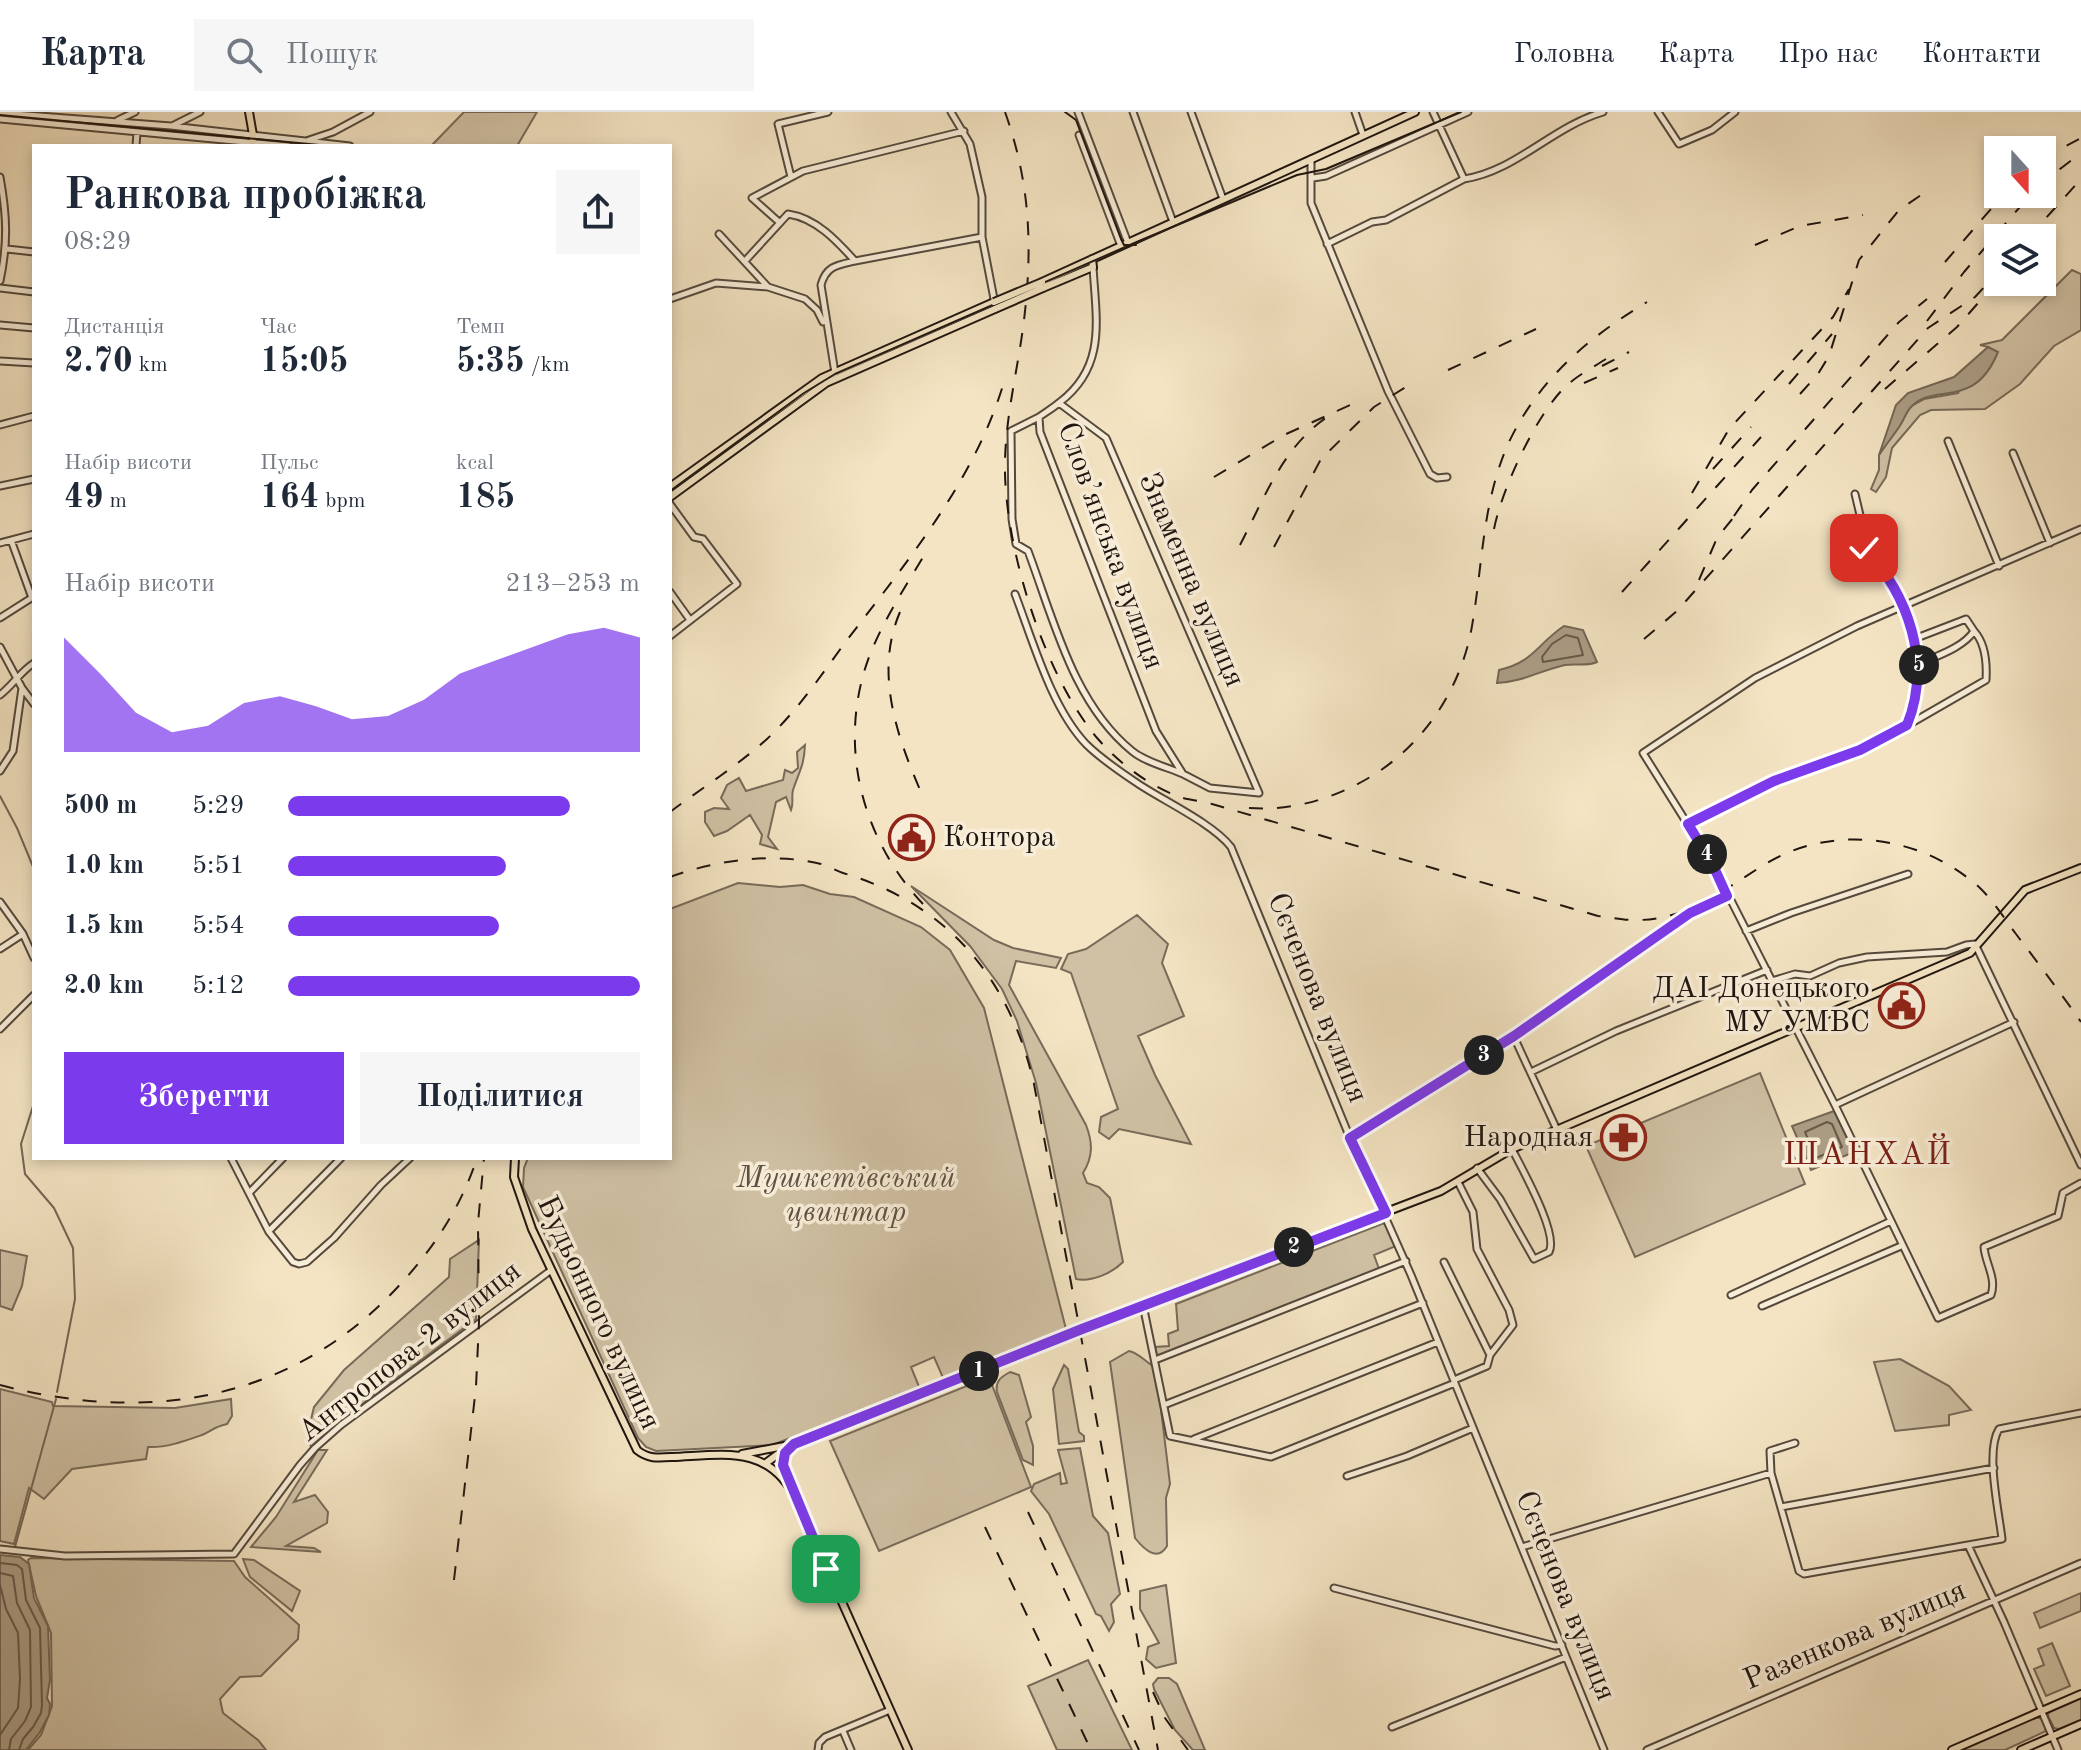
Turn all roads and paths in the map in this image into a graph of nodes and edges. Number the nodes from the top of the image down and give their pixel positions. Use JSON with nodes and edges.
{"nodes":[{"id":1,"x":135,"y":112,"type":"edge"},
{"id":2,"x":200,"y":112,"type":"edge"},
{"id":3,"x":249,"y":112,"type":"edge"},
{"id":4,"x":370,"y":112,"type":"edge"},
{"id":5,"x":828,"y":112,"type":"edge"},
{"id":6,"x":951,"y":112,"type":"edge"},
{"id":7,"x":1078,"y":112,"type":"edge"},
{"id":8,"x":1133,"y":112,"type":"edge"},
{"id":9,"x":1191,"y":112,"type":"edge"},
{"id":10,"x":1355,"y":112,"type":"edge"},
{"id":11,"x":1415,"y":112,"type":"edge"},
{"id":12,"x":1433,"y":112,"type":"edge"},
{"id":13,"x":1468,"y":112,"type":"edge"},
{"id":14,"x":1603,"y":112,"type":"edge"},
{"id":15,"x":1658,"y":112,"type":"edge"},
{"id":16,"x":1735,"y":112,"type":"edge"},
{"id":17,"x":0,"y":113,"type":"edge"},
{"id":18,"x":0,"y":119,"type":"edge"},
{"id":19,"x":114,"y":121,"type":"junction"},
{"id":20,"x":1440,"y":125,"type":"junction"},
{"id":21,"x":171,"y":126,"type":"junction"},
{"id":22,"x":964,"y":131,"type":"junction"},
{"id":23,"x":137,"y":132,"type":"junction"},
{"id":24,"x":333,"y":132,"type":"junction"},
{"id":25,"x":1079,"y":135,"type":"dead end"},
{"id":26,"x":1363,"y":135,"type":"junction"},
{"id":27,"x":253,"y":141,"type":"edge"},
{"id":28,"x":305,"y":142,"type":"junction"},
{"id":29,"x":136,"y":144,"type":"edge"},
{"id":30,"x":275,"y":144,"type":"edge"},
{"id":31,"x":322,"y":144,"type":"edge"},
{"id":32,"x":330,"y":144,"type":"edge"},
{"id":33,"x":1311,"y":159,"type":"junction"},
{"id":34,"x":0,"y":177,"type":"edge"},
{"id":35,"x":791,"y":177,"type":"junction"},
{"id":36,"x":1313,"y":178,"type":"junction"},
{"id":37,"x":1464,"y":179,"type":"junction"},
{"id":38,"x":1223,"y":199,"type":"junction"},
{"id":39,"x":779,"y":222,"type":"junction"},
{"id":40,"x":1173,"y":222,"type":"junction"},
{"id":41,"x":719,"y":234,"type":"dead end"},
{"id":42,"x":982,"y":237,"type":"junction"},
{"id":43,"x":1125,"y":244,"type":"junction"},
{"id":44,"x":1327,"y":244,"type":"junction"},
{"id":45,"x":7,"y":249,"type":"junction"},
{"id":46,"x":32,"y":252,"type":"edge"},
{"id":47,"x":745,"y":261,"type":"junction"},
{"id":48,"x":855,"y":261,"type":"junction"},
{"id":49,"x":1092,"y":263,"type":"junction"},
{"id":50,"x":0,"y":281,"type":"edge"},
{"id":51,"x":768,"y":287,"type":"junction"},
{"id":52,"x":0,"y":288,"type":"edge"},
{"id":53,"x":32,"y":292,"type":"edge"},
{"id":54,"x":672,"y":298,"type":"edge"},
{"id":55,"x":995,"y":306,"type":"junction"},
{"id":56,"x":0,"y":325,"type":"edge"},
{"id":57,"x":826,"y":326,"type":"junction"},
{"id":58,"x":32,"y":328,"type":"edge"},
{"id":59,"x":0,"y":361,"type":"edge"},
{"id":60,"x":32,"y":363,"type":"edge"},
{"id":61,"x":835,"y":375,"type":"junction"},
{"id":62,"x":1059,"y":403,"type":"junction"},
{"id":63,"x":32,"y":417,"type":"edge"},
{"id":64,"x":1039,"y":417,"type":"junction"},
{"id":65,"x":0,"y":425,"type":"edge"},
{"id":66,"x":1948,"y":441,"type":"dead end"},
{"id":67,"x":2013,"y":453,"type":"dead end"},
{"id":68,"x":1447,"y":477,"type":"dead end"},
{"id":69,"x":32,"y":479,"type":"edge"},
{"id":70,"x":0,"y":486,"type":"edge"},
{"id":71,"x":672,"y":486,"type":"edge"},
{"id":72,"x":1855,"y":494,"type":"dead end"},
{"id":73,"x":672,"y":496,"type":"edge"},
{"id":74,"x":672,"y":507,"type":"edge"},
{"id":75,"x":2081,"y":529,"type":"edge"},
{"id":76,"x":32,"y":535,"type":"edge"},
{"id":77,"x":11,"y":540,"type":"junction"},
{"id":78,"x":0,"y":543,"type":"edge"},
{"id":79,"x":2050,"y":543,"type":"junction"},
{"id":80,"x":1999,"y":566,"type":"junction"},
{"id":81,"x":32,"y":594,"type":"edge"},
{"id":82,"x":1015,"y":594,"type":"dead end"},
{"id":83,"x":672,"y":595,"type":"edge"},
{"id":84,"x":32,"y":598,"type":"edge"},
{"id":85,"x":1901,"y":606,"type":"junction"},
{"id":86,"x":0,"y":618,"type":"edge"},
{"id":87,"x":690,"y":620,"type":"junction"},
{"id":88,"x":1974,"y":631,"type":"junction"},
{"id":89,"x":672,"y":634,"type":"edge"},
{"id":90,"x":1914,"y":639,"type":"junction"},
{"id":91,"x":0,"y":647,"type":"edge"},
{"id":92,"x":1919,"y":664,"type":"junction"},
{"id":93,"x":32,"y":665,"type":"edge"},
{"id":94,"x":18,"y":678,"type":"junction"},
{"id":95,"x":22,"y":688,"type":"junction"},
{"id":96,"x":0,"y":695,"type":"edge"},
{"id":97,"x":32,"y":701,"type":"edge"},
{"id":98,"x":1907,"y":725,"type":"junction"},
{"id":99,"x":0,"y":771,"type":"edge"},
{"id":100,"x":1183,"y":774,"type":"junction"},
{"id":101,"x":1688,"y":824,"type":"junction"},
{"id":102,"x":2081,"y":868,"type":"edge"},
{"id":103,"x":1908,"y":874,"type":"dead end"},
{"id":104,"x":1727,"y":896,"type":"junction"},
{"id":105,"x":0,"y":902,"type":"edge"},
{"id":106,"x":1746,"y":931,"type":"junction"},
{"id":107,"x":23,"y":934,"type":"junction"},
{"id":108,"x":1977,"y":947,"type":"junction"},
{"id":109,"x":0,"y":949,"type":"edge"},
{"id":110,"x":32,"y":954,"type":"edge"},
{"id":111,"x":1767,"y":970,"type":"junction"},
{"id":112,"x":1772,"y":981,"type":"junction"},
{"id":113,"x":32,"y":997,"type":"edge"},
{"id":114,"x":2014,"y":1022,"type":"junction"},
{"id":115,"x":1796,"y":1028,"type":"junction"},
{"id":116,"x":0,"y":1029,"type":"edge"},
{"id":117,"x":1514,"y":1036,"type":"junction"},
{"id":118,"x":1531,"y":1072,"type":"junction"},
{"id":119,"x":1835,"y":1105,"type":"junction"},
{"id":120,"x":1557,"y":1130,"type":"junction"},
{"id":121,"x":1350,"y":1138,"type":"junction"},
{"id":122,"x":1512,"y":1149,"type":"junction"},
{"id":123,"x":232,"y":1160,"type":"edge"},
{"id":124,"x":281,"y":1160,"type":"edge"},
{"id":125,"x":339,"y":1160,"type":"edge"},
{"id":126,"x":408,"y":1160,"type":"edge"},
{"id":127,"x":515,"y":1160,"type":"edge"},
{"id":128,"x":2081,"y":1165,"type":"edge"},
{"id":129,"x":1477,"y":1168,"type":"junction"},
{"id":130,"x":1458,"y":1182,"type":"junction"},
{"id":131,"x":2081,"y":1183,"type":"edge"},
{"id":132,"x":250,"y":1192,"type":"junction"},
{"id":133,"x":1386,"y":1213,"type":"junction"},
{"id":134,"x":1891,"y":1221,"type":"junction"},
{"id":135,"x":269,"y":1232,"type":"junction"},
{"id":136,"x":1901,"y":1246,"type":"junction"},
{"id":137,"x":1406,"y":1261,"type":"junction"},
{"id":138,"x":1444,"y":1262,"type":"dead end"},
{"id":139,"x":550,"y":1271,"type":"junction"},
{"id":140,"x":1731,"y":1295,"type":"dead end"},
{"id":141,"x":1423,"y":1303,"type":"junction"},
{"id":142,"x":1143,"y":1305,"type":"junction"},
{"id":143,"x":1762,"y":1306,"type":"dead end"},
{"id":144,"x":1438,"y":1342,"type":"junction"},
{"id":145,"x":1490,"y":1355,"type":"junction"},
{"id":146,"x":1155,"y":1360,"type":"junction"},
{"id":147,"x":1455,"y":1382,"type":"junction"},
{"id":148,"x":1164,"y":1405,"type":"junction"},
{"id":149,"x":2081,"y":1413,"type":"edge"},
{"id":150,"x":1473,"y":1428,"type":"junction"},
{"id":151,"x":1193,"y":1440,"type":"junction"},
{"id":152,"x":1795,"y":1443,"type":"dead end"},
{"id":153,"x":794,"y":1444,"type":"junction"},
{"id":154,"x":733,"y":1455,"type":"junction"},
{"id":155,"x":766,"y":1463,"type":"junction"},
{"id":156,"x":1994,"y":1468,"type":"junction"},
{"id":157,"x":1771,"y":1473,"type":"junction"},
{"id":158,"x":1347,"y":1476,"type":"dead end"},
{"id":159,"x":791,"y":1488,"type":"junction"},
{"id":160,"x":1781,"y":1507,"type":"junction"},
{"id":161,"x":1968,"y":1545,"type":"junction"},
{"id":162,"x":1522,"y":1547,"type":"junction"},
{"id":163,"x":3,"y":1549,"type":"edge"},
{"id":164,"x":2081,"y":1563,"type":"edge"},
{"id":165,"x":1334,"y":1588,"type":"dead end"},
{"id":166,"x":1994,"y":1600,"type":"junction"},
{"id":167,"x":1562,"y":1645,"type":"junction"},
{"id":168,"x":1566,"y":1657,"type":"junction"},
{"id":169,"x":2081,"y":1694,"type":"edge"},
{"id":170,"x":890,"y":1710,"type":"junction"},
{"id":171,"x":2043,"y":1711,"type":"junction"},
{"id":172,"x":2081,"y":1724,"type":"edge"},
{"id":173,"x":1392,"y":1727,"type":"dead end"},
{"id":174,"x":843,"y":1731,"type":"junction"},
{"id":175,"x":2053,"y":1736,"type":"junction"},
{"id":176,"x":818,"y":1750,"type":"edge"},
{"id":177,"x":851,"y":1750,"type":"edge"},
{"id":178,"x":908,"y":1750,"type":"edge"},
{"id":179,"x":1604,"y":1750,"type":"edge"},
{"id":180,"x":1647,"y":1750,"type":"edge"},
{"id":181,"x":1952,"y":1750,"type":"edge"},
{"id":182,"x":2021,"y":1750,"type":"edge"},
{"id":183,"x":2058,"y":1750,"type":"edge"}],
"edges":[{"from":1,"to":19,"type":"street"},
{"from":2,"to":21,"type":"street"},
{"from":3,"to":27,"type":"main road"},
{"from":4,"to":24,"type":"street"},
{"from":5,"to":35,"type":"street"},
{"from":6,"to":22,"type":"street"},
{"from":7,"to":43,"type":"street"},
{"from":8,"to":40,"type":"street"},
{"from":9,"to":38,"type":"street"},
{"from":10,"to":26,"type":"street"},
{"from":11,"to":26,"type":"main road"},
{"from":12,"to":20,"type":"street"},
{"from":13,"to":20,"type":"street"},
{"from":14,"to":37,"type":"street"},
{"from":15,"to":16,"type":"street"},
{"from":17,"to":19,"type":"street"},
{"from":18,"to":23,"type":"street"},
{"from":19,"to":21,"type":"street"},
{"from":20,"to":36,"type":"street"},
{"from":20,"to":37,"type":"street"},
{"from":21,"to":27,"type":"street"},
{"from":22,"to":35,"type":"street"},
{"from":22,"to":42,"type":"street"},
{"from":23,"to":27,"type":"street"},
{"from":23,"to":29,"type":"street"},
{"from":24,"to":28,"type":"street"},
{"from":24,"to":32,"type":"street"},
{"from":25,"to":43,"type":"street"},
{"from":26,"to":33,"type":"main road"},
{"from":27,"to":28,"type":"street"},
{"from":27,"to":30,"type":"street"},
{"from":28,"to":31,"type":"street"},
{"from":33,"to":36,"type":"street"},
{"from":33,"to":38,"type":"main road"},
{"from":34,"to":45,"type":"street"},
{"from":35,"to":39,"type":"street"},
{"from":36,"to":44,"type":"street"},
{"from":37,"to":44,"type":"street"},
{"from":38,"to":40,"type":"main road"},
{"from":39,"to":47,"type":"street"},
{"from":39,"to":48,"type":"street"},
{"from":40,"to":43,"type":"main road"},
{"from":41,"to":47,"type":"street"},
{"from":42,"to":48,"type":"street"},
{"from":42,"to":55,"type":"street"},
{"from":43,"to":49,"type":"main road"},
{"from":44,"to":68,"type":"street"},
{"from":45,"to":46,"type":"street"},
{"from":45,"to":50,"type":"street"},
{"from":47,"to":51,"type":"street"},
{"from":48,"to":57,"type":"street"},
{"from":49,"to":55,"type":"main road","bridge":true},
{"from":49,"to":62,"type":"street","name":"Слов’янська вулиця"},
{"from":51,"to":54,"type":"street"},
{"from":51,"to":57,"type":"street"},
{"from":52,"to":53,"type":"street"},
{"from":55,"to":61,"type":"main road"},
{"from":56,"to":58,"type":"street"},
{"from":57,"to":61,"type":"street"},
{"from":59,"to":60,"type":"street"},
{"from":61,"to":71,"type":"main road"},
{"from":61,"to":73,"type":"main road"},
{"from":62,"to":64,"type":"street","name":"Слов’янська вулиця"},
{"from":62,"to":100,"type":"street","name":"Знаменна вулиця"},
{"from":63,"to":65,"type":"street"},
{"from":64,"to":100,"type":"street","name":"Слов’янська вулиця"},
{"from":64,"to":100,"type":"street"},
{"from":66,"to":80,"type":"street"},
{"from":67,"to":79,"type":"street"},
{"from":69,"to":70,"type":"street"},
{"from":72,"to":85,"type":"street"},
{"from":74,"to":87,"type":"street"},
{"from":75,"to":79,"type":"street"},
{"from":76,"to":77,"type":"street"},
{"from":77,"to":78,"type":"street"},
{"from":77,"to":81,"type":"street"},
{"from":79,"to":80,"type":"street"},
{"from":80,"to":85,"type":"street"},
{"from":82,"to":121,"type":"street","name":"Сєченова вулиця"},
{"from":83,"to":87,"type":"street"},
{"from":84,"to":86,"type":"street"},
{"from":85,"to":90,"type":"street"},
{"from":85,"to":101,"type":"street"},
{"from":87,"to":89,"type":"street"},
{"from":88,"to":90,"type":"street"},
{"from":88,"to":92,"type":"street"},
{"from":88,"to":98,"type":"street"},
{"from":90,"to":92,"type":"street"},
{"from":91,"to":94,"type":"street"},
{"from":92,"to":98,"type":"street"},
{"from":93,"to":94,"type":"street"},
{"from":94,"to":95,"type":"street"},
{"from":94,"to":96,"type":"street"},
{"from":95,"to":97,"type":"street"},
{"from":95,"to":99,"type":"street"},
{"from":98,"to":101,"type":"street"},
{"from":101,"to":104,"type":"street"},
{"from":102,"to":108,"type":"main road"},
{"from":103,"to":106,"type":"street"},
{"from":104,"to":106,"type":"street"},
{"from":104,"to":117,"type":"street"},
{"from":105,"to":107,"type":"street"},
{"from":106,"to":111,"type":"street"},
{"from":107,"to":109,"type":"street"},
{"from":107,"to":110,"type":"street"},
{"from":108,"to":112,"type":"street"},
{"from":108,"to":114,"type":"street"},
{"from":108,"to":115,"type":"main road"},
{"from":111,"to":112,"type":"street"},
{"from":111,"to":118,"type":"street"},
{"from":112,"to":115,"type":"street"},
{"from":113,"to":116,"type":"street"},
{"from":114,"to":119,"type":"street"},
{"from":114,"to":128,"type":"street"},
{"from":115,"to":119,"type":"street"},
{"from":115,"to":120,"type":"main road"},
{"from":117,"to":118,"type":"street"},
{"from":117,"to":121,"type":"street"},
{"from":118,"to":120,"type":"street"},
{"from":119,"to":134,"type":"street"},
{"from":120,"to":122,"type":"main road"},
{"from":121,"to":133,"type":"street","name":"Сєченова вулиця"},
{"from":122,"to":129,"type":"main road"},
{"from":122,"to":129,"type":"street"},
{"from":123,"to":132,"type":"street"},
{"from":124,"to":132,"type":"street"},
{"from":125,"to":135,"type":"street"},
{"from":126,"to":135,"type":"street"},
{"from":127,"to":139,"type":"main road","name":"Будьонного вулиця"},
{"from":129,"to":130,"type":"main road"},
{"from":130,"to":133,"type":"main road"},
{"from":130,"to":145,"type":"street"},
{"from":131,"to":136,"type":"street"},
{"from":132,"to":135,"type":"street"},
{"from":133,"to":137,"type":"street","name":"Сєченова вулиця"},
{"from":133,"to":142,"type":"main road"},
{"from":134,"to":136,"type":"street"},
{"from":134,"to":140,"type":"street"},
{"from":136,"to":143,"type":"street"},
{"from":137,"to":141,"type":"street","name":"Сєченова вулиця"},
{"from":137,"to":146,"type":"street"},
{"from":138,"to":145,"type":"street"},
{"from":139,"to":154,"type":"main road","name":"Будьонного вулиця"},
{"from":139,"to":163,"type":"street","name":"Антропова-2 вулиця"},
{"from":141,"to":144,"type":"street","name":"Сєченова вулиця"},
{"from":141,"to":148,"type":"street"},
{"from":142,"to":146,"type":"street"},
{"from":142,"to":153,"type":"main road"},
{"from":144,"to":147,"type":"street","name":"Сєченова вулиця"},
{"from":144,"to":151,"type":"street"},
{"from":145,"to":147,"type":"street"},
{"from":146,"to":148,"type":"street"},
{"from":147,"to":150,"type":"street","name":"Сєченова вулиця"},
{"from":147,"to":151,"type":"street"},
{"from":148,"to":151,"type":"street"},
{"from":149,"to":156,"type":"street"},
{"from":150,"to":158,"type":"street"},
{"from":150,"to":162,"type":"street","name":"Сєченова вулиця"},
{"from":152,"to":157,"type":"street"},
{"from":153,"to":154,"type":"main road"},
{"from":153,"to":155,"type":"main road"},
{"from":153,"to":159,"type":"main road"},
{"from":154,"to":155,"type":"main road","name":"Будьонного вулиця"},
{"from":155,"to":159,"type":"main road"},
{"from":156,"to":160,"type":"street"},
{"from":156,"to":161,"type":"street"},
{"from":157,"to":160,"type":"street"},
{"from":157,"to":162,"type":"street"},
{"from":159,"to":170,"type":"main road"},
{"from":160,"to":161,"type":"street"},
{"from":161,"to":166,"type":"street"},
{"from":162,"to":167,"type":"street","name":"Сєченова вулиця"},
{"from":164,"to":166,"type":"street","name":"Разенкова вулиця"},
{"from":165,"to":167,"type":"street"},
{"from":166,"to":171,"type":"street"},
{"from":166,"to":180,"type":"street","name":"Разенкова вулиця"},
{"from":167,"to":168,"type":"street","name":"Сєченова вулиця"},
{"from":168,"to":173,"type":"street"},
{"from":168,"to":179,"type":"street","name":"Сєченова вулиця"},
{"from":169,"to":171,"type":"main road"},
{"from":170,"to":174,"type":"street"},
{"from":170,"to":178,"type":"main road"},
{"from":171,"to":175,"type":"street"},
{"from":171,"to":181,"type":"main road"},
{"from":172,"to":175,"type":"main road"},
{"from":174,"to":176,"type":"street"},
{"from":174,"to":177,"type":"street"},
{"from":175,"to":182,"type":"main road"},
{"from":175,"to":183,"type":"street"}]}
